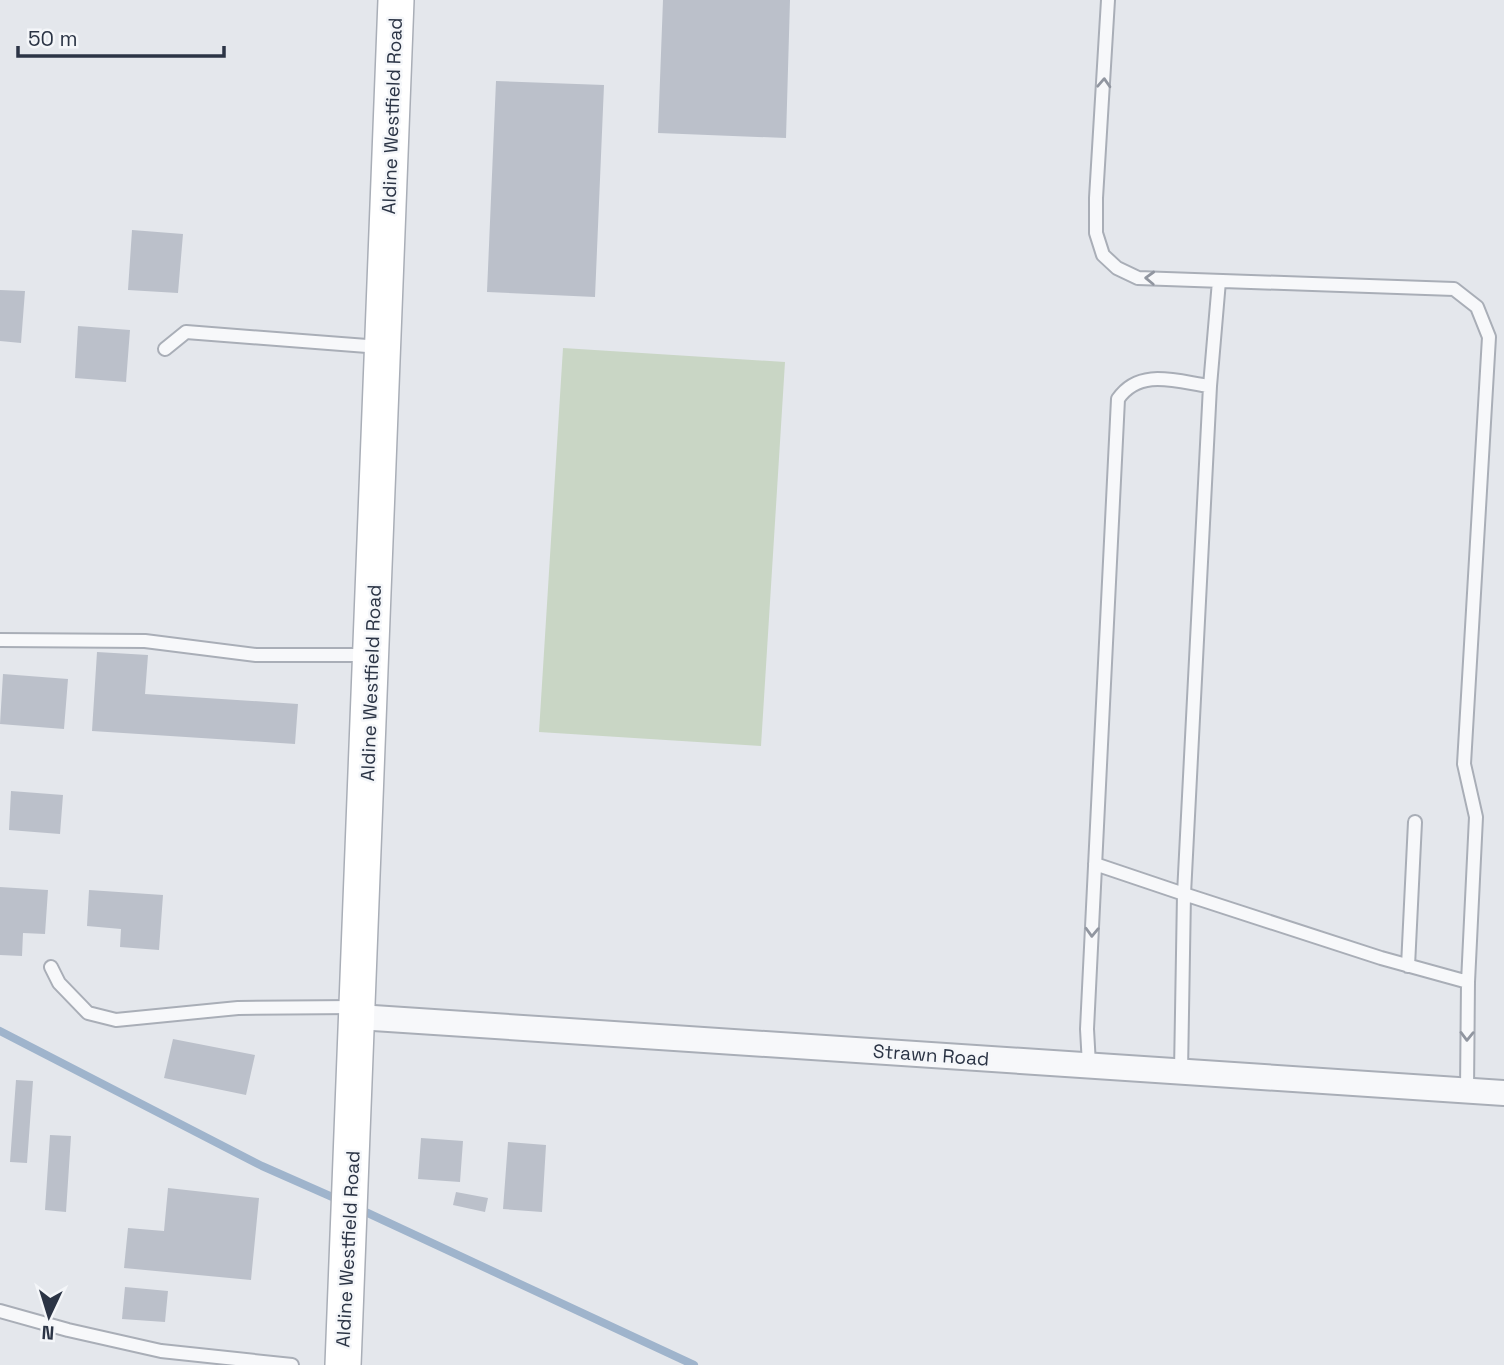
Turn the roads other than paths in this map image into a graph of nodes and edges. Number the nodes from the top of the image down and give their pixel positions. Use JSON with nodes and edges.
{"nodes":[{"id":1,"x":396,"y":0,"type":"edge"},
{"id":2,"x":1108,"y":0,"type":"edge"},
{"id":3,"x":1219,"y":281,"type":"junction"},
{"id":4,"x":383,"y":347,"type":"junction"},
{"id":5,"x":164,"y":349,"type":"dead end"},
{"id":6,"x":1210,"y":386,"type":"junction"},
{"id":7,"x":0,"y":640,"type":"edge"},
{"id":8,"x":372,"y":654,"type":"junction"},
{"id":9,"x":1416,"y":822,"type":"dead end"},
{"id":10,"x":1095,"y":864,"type":"junction"},
{"id":11,"x":1184,"y":894,"type":"junction"},
{"id":12,"x":1408,"y":966,"type":"junction"},
{"id":13,"x":51,"y":967,"type":"dead end"},
{"id":14,"x":1468,"y":982,"type":"junction"},
{"id":15,"x":358,"y":1012,"type":"junction"},
{"id":16,"x":1089,"y":1065,"type":"junction"},
{"id":17,"x":1181,"y":1072,"type":"junction"},
{"id":18,"x":1466,"y":1090,"type":"junction"},
{"id":19,"x":1504,"y":1093,"type":"edge"},
{"id":20,"x":0,"y":1311,"type":"edge"},
{"id":21,"x":292,"y":1365,"type":"edge"},
{"id":22,"x":343,"y":1365,"type":"edge"}],
"edges":[{"from":1,"to":4,"type":"main road","name":"Aldine Westfield Road"},
{"from":3,"to":2,"type":"lane","one_way":true},
{"from":3,"to":6,"type":"lane"},
{"from":3,"to":14,"type":"lane"},
{"from":4,"to":5,"type":"lane"},
{"from":4,"to":8,"type":"main road","name":"Aldine Westfield Road"},
{"from":6,"to":10,"type":"lane"},
{"from":6,"to":11,"type":"lane"},
{"from":7,"to":8,"type":"lane"},
{"from":8,"to":15,"type":"main road","name":"Aldine Westfield Road"},
{"from":9,"to":12,"type":"lane"},
{"from":10,"to":11,"type":"lane"},
{"from":10,"to":16,"type":"lane","one_way":true},
{"from":11,"to":12,"type":"lane"},
{"from":11,"to":17,"type":"lane"},
{"from":12,"to":14,"type":"lane"},
{"from":13,"to":15,"type":"lane"},
{"from":14,"to":18,"type":"lane","one_way":true},
{"from":15,"to":16,"type":"street","name":"Strawn Road"},
{"from":15,"to":22,"type":"main road","name":"Aldine Westfield Road"},
{"from":16,"to":17,"type":"street","name":"Strawn Road"},
{"from":17,"to":18,"type":"street","name":"Strawn Road"},
{"from":18,"to":19,"type":"street","name":"Strawn Road"},
{"from":20,"to":21,"type":"lane"}]}
